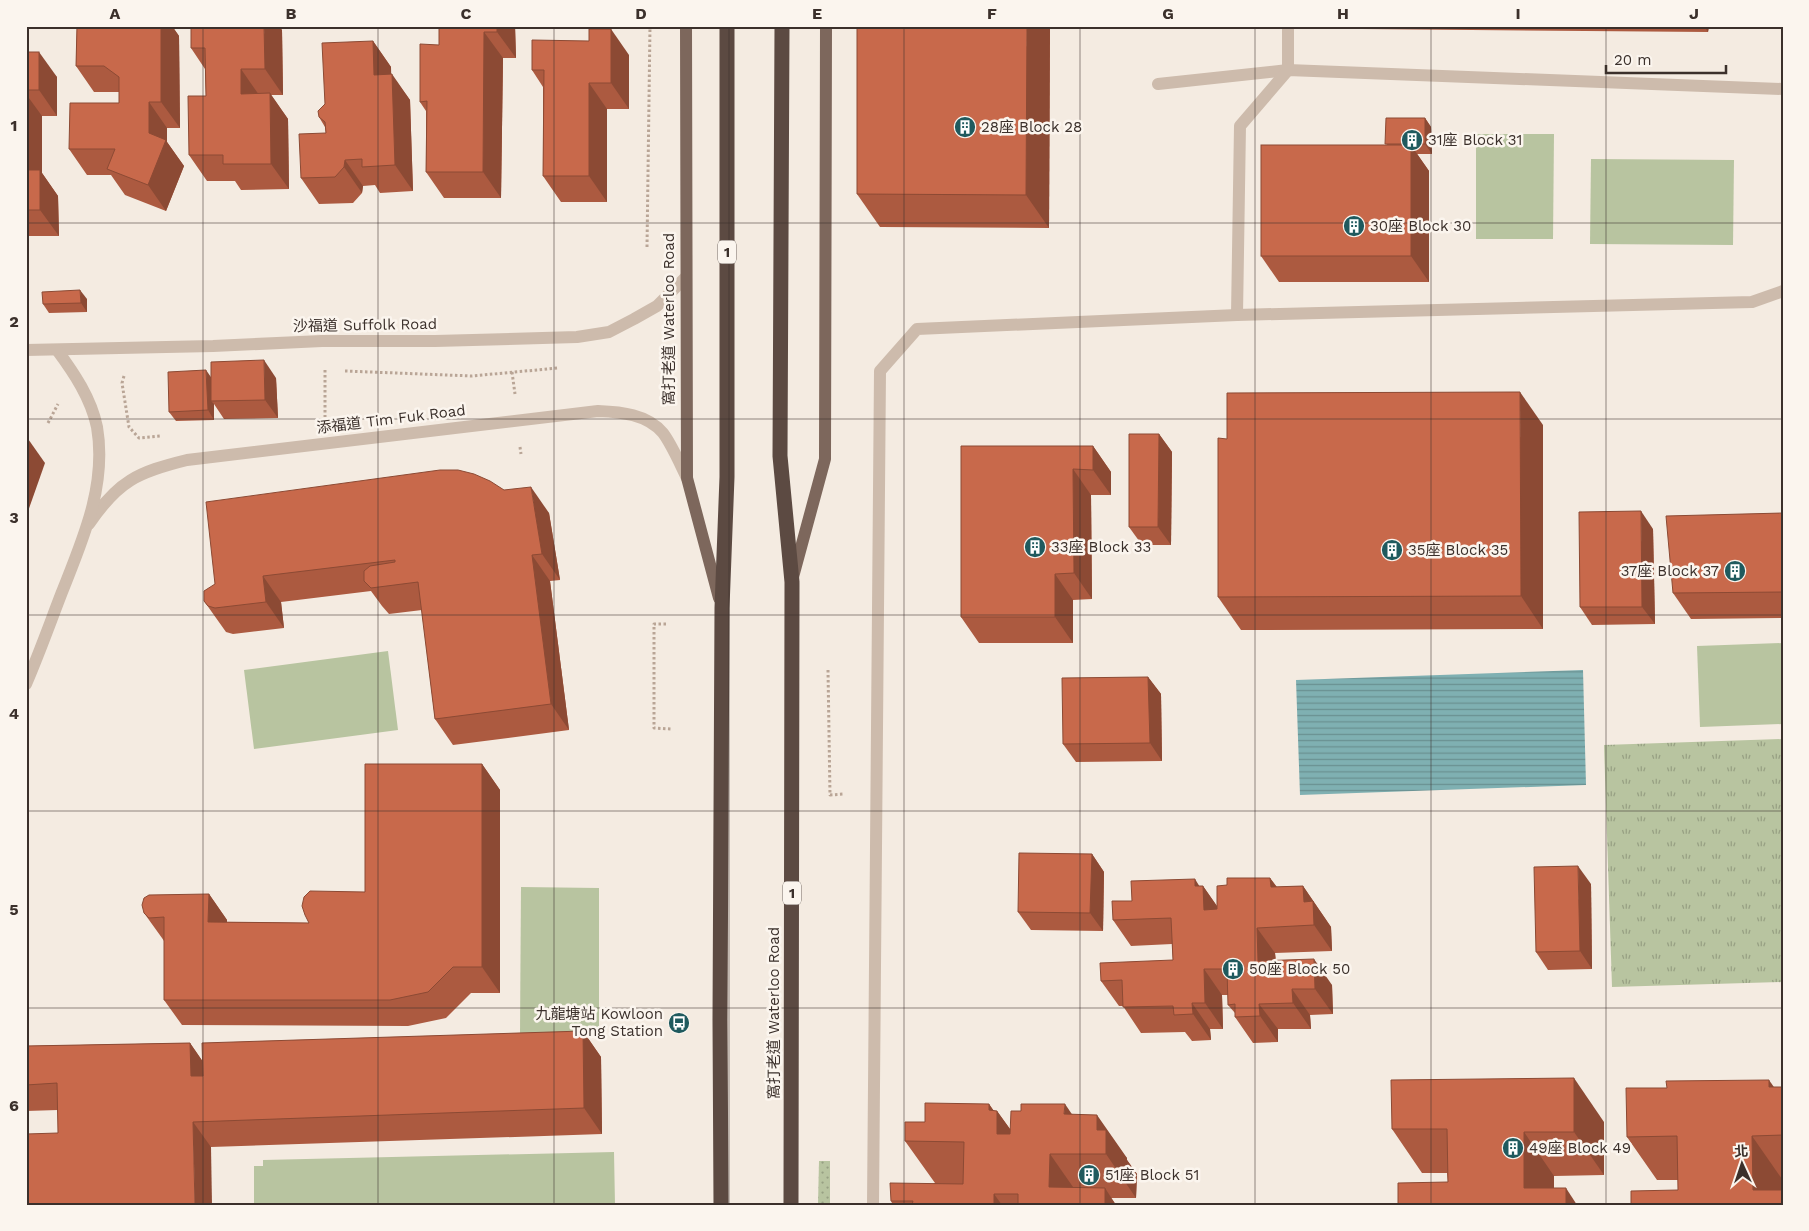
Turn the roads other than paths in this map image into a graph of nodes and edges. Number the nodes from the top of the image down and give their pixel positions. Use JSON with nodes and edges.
{"nodes":[{"id":1,"x":686,"y":26,"type":"edge"},
{"id":2,"x":727,"y":26,"type":"edge"},
{"id":3,"x":782,"y":26,"type":"edge"},
{"id":4,"x":826,"y":26,"type":"edge"},
{"id":5,"x":1288,"y":26,"type":"edge"},
{"id":6,"x":1288,"y":70,"type":"junction"},
{"id":7,"x":1158,"y":84,"type":"dead end"},
{"id":8,"x":1783,"y":89,"type":"edge"},
{"id":9,"x":686,"y":277,"type":"junction"},
{"id":10,"x":1783,"y":291,"type":"edge"},
{"id":11,"x":1237,"y":315,"type":"junction"},
{"id":12,"x":26,"y":350,"type":"edge"},
{"id":13,"x":57,"y":350,"type":"junction"},
{"id":14,"x":687,"y":478,"type":"junction"},
{"id":15,"x":88,"y":524,"type":"junction"},
{"id":16,"x":792,"y":582,"type":"junction"},
{"id":17,"x":722,"y":608,"type":"junction"},
{"id":18,"x":29,"y":674,"type":"edge"},
{"id":19,"x":26,"y":684,"type":"edge"},
{"id":20,"x":721,"y":1205,"type":"edge"},
{"id":21,"x":791,"y":1205,"type":"edge"},
{"id":22,"x":873,"y":1205,"type":"edge"}],
"edges":[{"from":1,"to":9,"type":"main road","name":"窩打老道 Waterloo Road"},
{"from":2,"to":17,"type":"highway","name":"窩打老道 Waterloo Road","number":"1"},
{"from":3,"to":16,"type":"highway","name":"窩打老道 Waterloo Road","number":"1"},
{"from":4,"to":16,"type":"main road","name":"窩打老道 Waterloo Road"},
{"from":5,"to":6,"type":"street"},
{"from":6,"to":7,"type":"street"},
{"from":6,"to":8,"type":"street"},
{"from":6,"to":11,"type":"street"},
{"from":9,"to":13,"type":"street","name":"沙福道 Suffolk Road"},
{"from":9,"to":14,"type":"main road","name":"窩打老道 Waterloo Road"},
{"from":10,"to":11,"type":"street"},
{"from":11,"to":22,"type":"street"},
{"from":12,"to":13,"type":"street","name":"沙福道 Suffolk Road"},
{"from":13,"to":15,"type":"street","name":"添福道 Tim Fuk Road"},
{"from":14,"to":15,"type":"street","name":"添福道 Tim Fuk Road"},
{"from":14,"to":17,"type":"main road","name":"窩打老道 Waterloo Road"},
{"from":15,"to":18,"type":"street","name":"添福道 Tim Fuk Road"},
{"from":16,"to":21,"type":"highway","name":"窩打老道 Waterloo Road","number":"1"},
{"from":17,"to":20,"type":"highway","name":"窩打老道 Waterloo Road","number":"1"},
{"from":18,"to":19,"type":"street","name":"添福道 Tim Fuk Road"}]}
